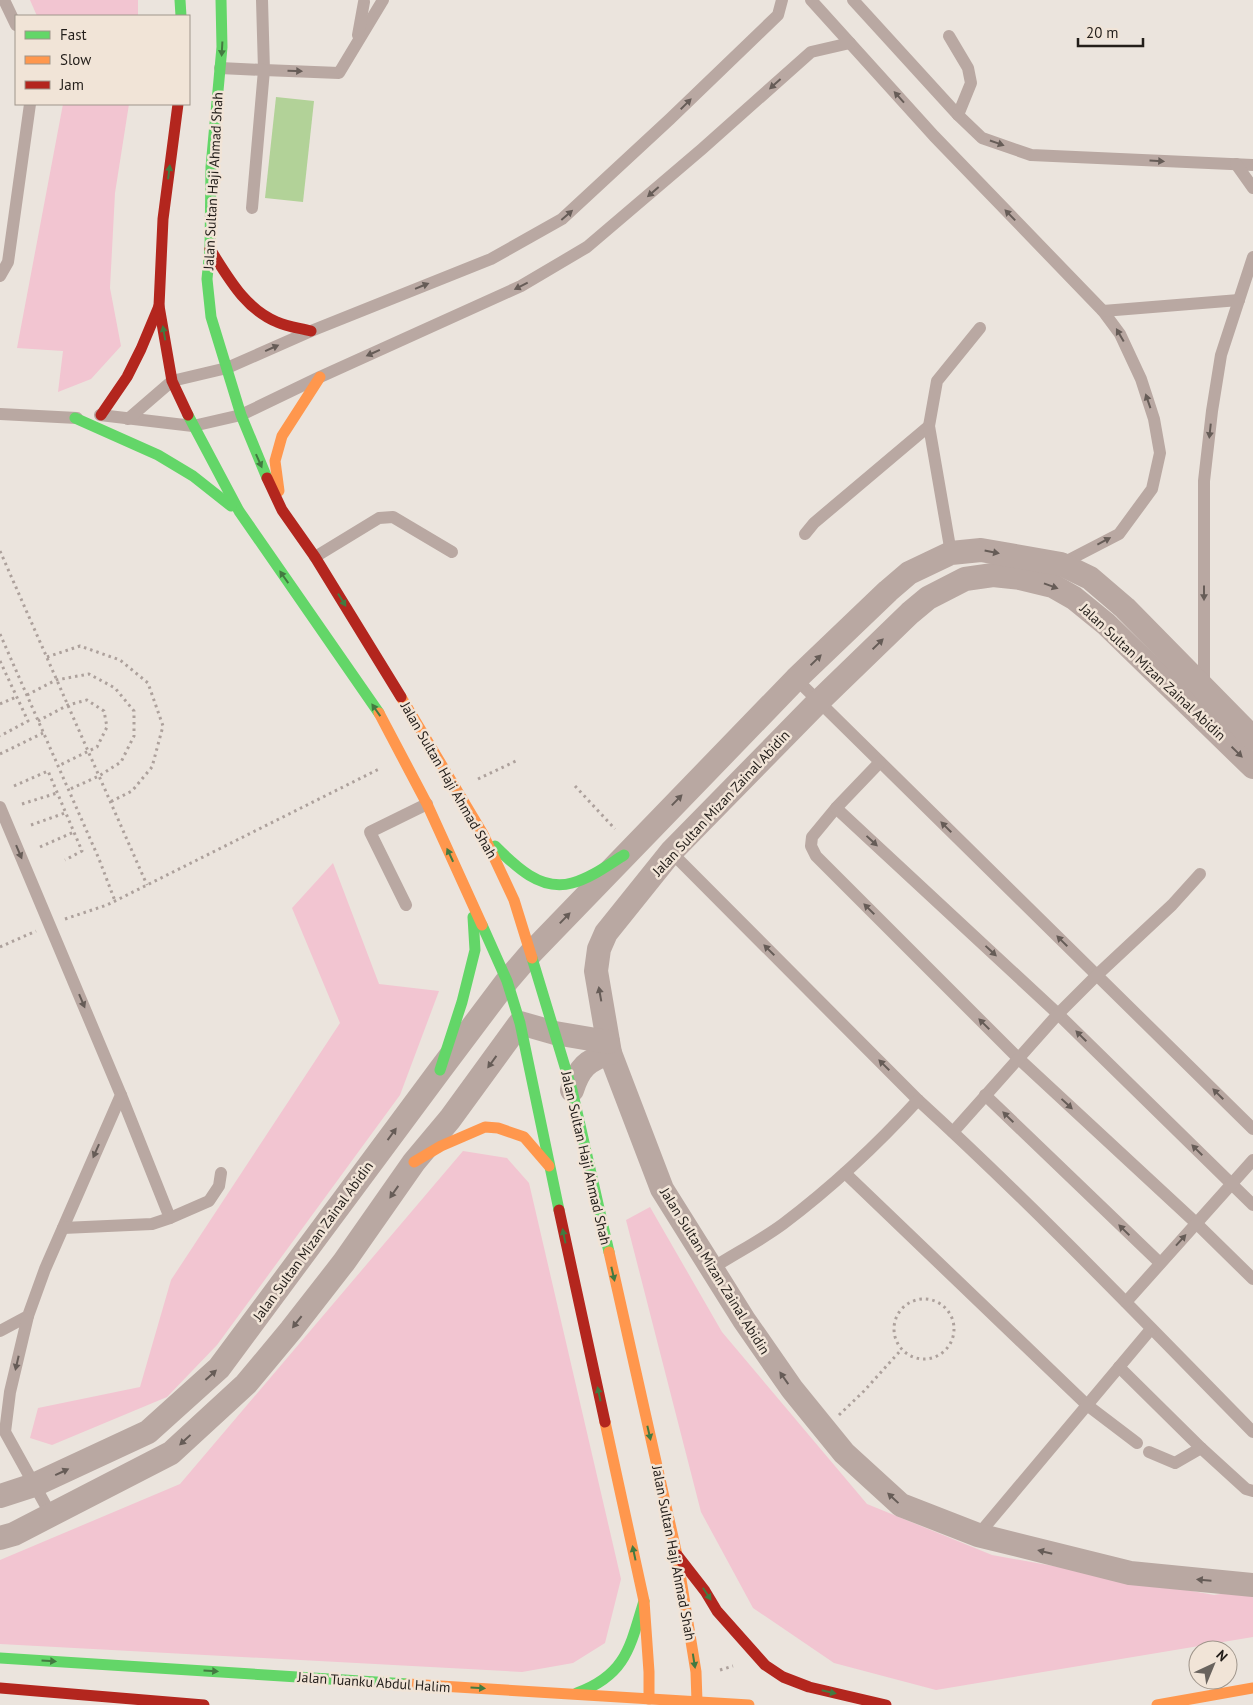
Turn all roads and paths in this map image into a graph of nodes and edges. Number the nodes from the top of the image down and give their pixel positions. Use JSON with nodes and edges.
{"nodes":[{"id":1,"x":4,"y":0,"type":"edge"},
{"id":2,"x":180,"y":0,"type":"edge"},
{"id":3,"x":221,"y":0,"type":"edge"},
{"id":4,"x":262,"y":0,"type":"edge"},
{"id":5,"x":383,"y":0,"type":"edge"},
{"id":6,"x":782,"y":0,"type":"edge"},
{"id":7,"x":811,"y":0,"type":"edge"},
{"id":8,"x":853,"y":0,"type":"edge"},
{"id":9,"x":364,"y":2,"type":"dead end"},
{"id":10,"x":181,"y":15,"type":"edge"},
{"id":11,"x":15,"y":23,"type":"edge"},
{"id":12,"x":949,"y":36,"type":"dead end"},
{"id":13,"x":850,"y":43,"type":"junction"},
{"id":14,"x":356,"y":44,"type":"junction"},
{"id":15,"x":220,"y":68,"type":"junction"},
{"id":16,"x":264,"y":70,"type":"junction"},
{"id":17,"x":30,"y":105,"type":"edge"},
{"id":18,"x":172,"y":105,"type":"edge"},
{"id":19,"x":178,"y":105,"type":"edge"},
{"id":20,"x":958,"y":115,"type":"junction"},
{"id":21,"x":175,"y":122,"type":"junction"},
{"id":22,"x":1236,"y":164,"type":"junction"},
{"id":23,"x":1253,"y":165,"type":"edge"},
{"id":24,"x":1253,"y":188,"type":"edge"},
{"id":25,"x":252,"y":208,"type":"dead end"},
{"id":26,"x":210,"y":249,"type":"junction"},
{"id":27,"x":1253,"y":258,"type":"edge"},
{"id":28,"x":0,"y":276,"type":"edge"},
{"id":29,"x":1239,"y":300,"type":"junction"},
{"id":30,"x":159,"y":306,"type":"junction"},
{"id":31,"x":1103,"y":311,"type":"junction"},
{"id":32,"x":980,"y":328,"type":"dead end"},
{"id":33,"x":311,"y":331,"type":"junction"},
{"id":34,"x":227,"y":368,"type":"junction"},
{"id":35,"x":320,"y":377,"type":"junction"},
{"id":36,"x":172,"y":382,"type":"junction"},
{"id":37,"x":0,"y":414,"type":"edge"},
{"id":38,"x":101,"y":415,"type":"junction"},
{"id":39,"x":241,"y":415,"type":"junction"},
{"id":40,"x":75,"y":418,"type":"junction"},
{"id":41,"x":128,"y":419,"type":"junction"},
{"id":42,"x":193,"y":426,"type":"junction"},
{"id":43,"x":929,"y":426,"type":"junction"},
{"id":44,"x":282,"y":510,"type":"junction"},
{"id":45,"x":238,"y":511,"type":"junction"},
{"id":46,"x":805,"y":534,"type":"dead end"},
{"id":47,"x":0,"y":551,"type":"edge"},
{"id":48,"x":452,"y":552,"type":"dead end"},
{"id":49,"x":952,"y":553,"type":"junction"},
{"id":50,"x":315,"y":557,"type":"junction"},
{"id":51,"x":1061,"y":564,"type":"junction"},
{"id":52,"x":0,"y":634,"type":"edge"},
{"id":53,"x":47,"y":657,"type":"junction"},
{"id":54,"x":0,"y":661,"type":"edge"},
{"id":55,"x":6,"y":674,"type":"junction"},
{"id":56,"x":0,"y":676,"type":"edge"},
{"id":57,"x":796,"y":679,"type":"junction"},
{"id":58,"x":56,"y":680,"type":"junction"},
{"id":59,"x":1204,"y":690,"type":"junction"},
{"id":60,"x":27,"y":695,"type":"junction"},
{"id":61,"x":16,"y":696,"type":"junction"},
{"id":62,"x":818,"y":702,"type":"junction"},
{"id":63,"x":0,"y":704,"type":"edge"},
{"id":64,"x":68,"y":705,"type":"junction"},
{"id":65,"x":38,"y":721,"type":"junction"},
{"id":66,"x":43,"y":733,"type":"junction"},
{"id":67,"x":0,"y":736,"type":"edge"},
{"id":68,"x":1253,"y":738,"type":"edge"},
{"id":69,"x":88,"y":751,"type":"junction"},
{"id":70,"x":0,"y":754,"type":"edge"},
{"id":71,"x":518,"y":760,"type":"dead end"},
{"id":72,"x":880,"y":762,"type":"junction"},
{"id":73,"x":58,"y":766,"type":"junction"},
{"id":74,"x":383,"y":767,"type":"dead end"},
{"id":75,"x":1253,"y":767,"type":"edge"},
{"id":76,"x":99,"y":776,"type":"junction"},
{"id":77,"x":472,"y":782,"type":"dead end"},
{"id":78,"x":14,"y":786,"type":"dead end"},
{"id":79,"x":575,"y":786,"type":"dead end"},
{"id":80,"x":68,"y":790,"type":"junction"},
{"id":81,"x":57,"y":792,"type":"junction"},
{"id":82,"x":110,"y":802,"type":"junction"},
{"id":83,"x":22,"y":804,"type":"dead end"},
{"id":84,"x":427,"y":804,"type":"junction"},
{"id":85,"x":0,"y":807,"type":"edge"},
{"id":86,"x":836,"y":808,"type":"junction"},
{"id":87,"x":66,"y":813,"type":"junction"},
{"id":88,"x":31,"y":825,"type":"dead end"},
{"id":89,"x":615,"y":829,"type":"dead end"},
{"id":90,"x":74,"y":832,"type":"junction"},
{"id":91,"x":483,"y":834,"type":"junction"},
{"id":92,"x":40,"y":847,"type":"dead end"},
{"id":93,"x":670,"y":852,"type":"junction"},
{"id":94,"x":624,"y":855,"type":"junction"},
{"id":95,"x":65,"y":860,"type":"dead end"},
{"id":96,"x":1200,"y":874,"type":"dead end"},
{"id":97,"x":147,"y":885,"type":"junction"},
{"id":98,"x":471,"y":899,"type":"junction"},
{"id":99,"x":115,"y":900,"type":"junction"},
{"id":100,"x":107,"y":905,"type":"dead end"},
{"id":101,"x":406,"y":905,"type":"dead end"},
{"id":102,"x":531,"y":953,"type":"junction"},
{"id":103,"x":1097,"y":975,"type":"junction"},
{"id":104,"x":507,"y":981,"type":"junction"},
{"id":105,"x":1058,"y":1014,"type":"junction"},
{"id":106,"x":520,"y":1023,"type":"junction"},
{"id":107,"x":555,"y":1033,"type":"junction"},
{"id":108,"x":609,"y":1048,"type":"junction"},
{"id":109,"x":1019,"y":1058,"type":"junction"},
{"id":110,"x":440,"y":1070,"type":"junction"},
{"id":111,"x":572,"y":1090,"type":"junction"},
{"id":112,"x":121,"y":1095,"type":"junction"},
{"id":113,"x":985,"y":1095,"type":"junction"},
{"id":114,"x":918,"y":1100,"type":"junction"},
{"id":115,"x":1253,"y":1129,"type":"edge"},
{"id":116,"x":953,"y":1132,"type":"junction"},
{"id":117,"x":1253,"y":1160,"type":"edge"},
{"id":118,"x":414,"y":1162,"type":"junction"},
{"id":119,"x":550,"y":1167,"type":"junction"},
{"id":120,"x":221,"y":1173,"type":"dead end"},
{"id":121,"x":845,"y":1173,"type":"junction"},
{"id":122,"x":1232,"y":1184,"type":"junction"},
{"id":123,"x":1253,"y":1205,"type":"edge"},
{"id":124,"x":170,"y":1218,"type":"junction"},
{"id":125,"x":1196,"y":1223,"type":"junction"},
{"id":126,"x":63,"y":1228,"type":"junction"},
{"id":127,"x":1160,"y":1263,"type":"junction"},
{"id":128,"x":711,"y":1269,"type":"junction"},
{"id":129,"x":1253,"y":1279,"type":"edge"},
{"id":130,"x":1126,"y":1302,"type":"junction"},
{"id":131,"x":28,"y":1316,"type":"junction"},
{"id":132,"x":1152,"y":1329,"type":"junction"},
{"id":133,"x":0,"y":1331,"type":"edge"},
{"id":134,"x":902,"y":1350,"type":"junction"},
{"id":135,"x":1119,"y":1367,"type":"junction"},
{"id":136,"x":1087,"y":1404,"type":"junction"},
{"id":137,"x":849,"y":1406,"type":"dead end"},
{"id":138,"x":1253,"y":1432,"type":"edge"},
{"id":139,"x":1137,"y":1443,"type":"dead end"},
{"id":140,"x":1200,"y":1448,"type":"junction"},
{"id":141,"x":1149,"y":1452,"type":"dead end"},
{"id":142,"x":34,"y":1485,"type":"junction"},
{"id":143,"x":1253,"y":1491,"type":"edge"},
{"id":144,"x":0,"y":1496,"type":"edge"},
{"id":145,"x":51,"y":1515,"type":"junction"},
{"id":146,"x":978,"y":1534,"type":"junction"},
{"id":147,"x":0,"y":1538,"type":"edge"},
{"id":148,"x":677,"y":1556,"type":"junction"},
{"id":149,"x":1253,"y":1585,"type":"edge"},
{"id":150,"x":644,"y":1601,"type":"junction"},
{"id":151,"x":0,"y":1658,"type":"edge"},
{"id":152,"x":0,"y":1688,"type":"edge"},
{"id":153,"x":1253,"y":1688,"type":"edge"},
{"id":154,"x":514,"y":1690,"type":"junction"},
{"id":155,"x":577,"y":1693,"type":"junction"},
{"id":156,"x":650,"y":1702,"type":"edge"},
{"id":157,"x":697,"y":1704,"type":"edge"},
{"id":158,"x":204,"y":1705,"type":"edge"},
{"id":159,"x":538,"y":1705,"type":"edge"},
{"id":160,"x":749,"y":1705,"type":"edge"},
{"id":161,"x":886,"y":1705,"type":"edge"},
{"id":162,"x":1157,"y":1705,"type":"edge"}],
"edges":[{"from":1,"to":11,"type":"lane"},
{"from":2,"to":10,"type":"street"},
{"from":3,"to":15,"type":"street","name":"Jalan Sultan Haji Ahmad Shah","one_way":true},
{"from":4,"to":16,"type":"lane"},
{"from":5,"to":14,"type":"lane"},
{"from":33,"to":6,"type":"lane","one_way":true},
{"from":7,"to":13,"type":"lane"},
{"from":8,"to":20,"type":"lane"},
{"from":9,"to":14,"type":"lane"},
{"from":12,"to":20,"type":"lane"},
{"from":31,"to":13,"type":"lane","one_way":true},
{"from":13,"to":35,"type":"lane","one_way":true},
{"from":16,"to":14,"type":"lane","one_way":true},
{"from":15,"to":16,"type":"lane"},
{"from":15,"to":26,"type":"street","name":"Jalan Sultan Haji Ahmad Shah"},
{"from":16,"to":25,"type":"lane"},
{"from":17,"to":28,"type":"lane"},
{"from":18,"to":21,"type":"street"},
{"from":19,"to":21,"type":"street","name":"Jalan Sultan Haji Ahmad Shah"},
{"from":20,"to":22,"type":"lane","one_way":true},
{"from":30,"to":21,"type":"street","name":"Jalan Sultan Haji Ahmad Shah","one_way":true},
{"from":22,"to":23,"type":"lane"},
{"from":22,"to":24,"type":"lane"},
{"from":26,"to":33,"type":"street"},
{"from":26,"to":34,"type":"street","name":"Jalan Sultan Haji Ahmad Shah"},
{"from":27,"to":29,"type":"lane"},
{"from":29,"to":31,"type":"lane"},
{"from":29,"to":59,"type":"lane","one_way":true},
{"from":36,"to":30,"type":"street","name":"Jalan Sultan Haji Ahmad Shah","one_way":true},
{"from":30,"to":38,"type":"street"},
{"from":51,"to":31,"type":"lane","one_way":true},
{"from":32,"to":43,"type":"lane"},
{"from":34,"to":33,"type":"lane","one_way":true},
{"from":34,"to":36,"type":"lane"},
{"from":34,"to":39,"type":"street","name":"Jalan Sultan Haji Ahmad Shah"},
{"from":35,"to":39,"type":"lane"},
{"from":35,"to":44,"type":"street"},
{"from":36,"to":41,"type":"lane"},
{"from":36,"to":42,"type":"street","name":"Jalan Sultan Haji Ahmad Shah"},
{"from":37,"to":40,"type":"lane"},
{"from":38,"to":40,"type":"lane"},
{"from":38,"to":41,"type":"lane"},
{"from":39,"to":42,"type":"lane"},
{"from":39,"to":44,"type":"street","name":"Jalan Sultan Haji Ahmad Shah","one_way":true},
{"from":40,"to":45,"type":"street"},
{"from":41,"to":42,"type":"lane"},
{"from":42,"to":45,"type":"street","name":"Jalan Sultan Haji Ahmad Shah"},
{"from":43,"to":46,"type":"lane"},
{"from":43,"to":49,"type":"lane"},
{"from":44,"to":50,"type":"street","name":"Jalan Sultan Haji Ahmad Shah"},
{"from":84,"to":45,"type":"street","name":"Jalan Sultan Haji Ahmad Shah","one_way":true},
{"from":47,"to":53,"type":"path"},
{"from":48,"to":50,"type":"lane"},
{"from":49,"to":51,"type":"street","name":"Jalan Sultan Mizan Zainal Abidin","one_way":true},
{"from":57,"to":49,"type":"street","name":"Jalan Sultan Mizan Zainal Abidin","one_way":true},
{"from":50,"to":91,"type":"street","name":"Jalan Sultan Haji Ahmad Shah","one_way":true},
{"from":51,"to":59,"type":"street","name":"Jalan Sultan Mizan Zainal Abidin"},
{"from":52,"to":60,"type":"path"},
{"from":53,"to":58,"type":"path"},
{"from":53,"to":82,"type":"path"},
{"from":54,"to":55,"type":"path"},
{"from":55,"to":56,"type":"path"},
{"from":55,"to":61,"type":"path"},
{"from":57,"to":62,"type":"lane"},
{"from":94,"to":57,"type":"street","name":"Jalan Sultan Mizan Zainal Abidin","one_way":true},
{"from":58,"to":60,"type":"path"},
{"from":58,"to":64,"type":"path"},
{"from":58,"to":76,"type":"path"},
{"from":59,"to":68,"type":"street","name":"Jalan Sultan Mizan Zainal Abidin"},
{"from":60,"to":65,"type":"path"},
{"from":61,"to":63,"type":"path"},
{"from":61,"to":67,"type":"path"},
{"from":62,"to":72,"type":"lane"},
{"from":62,"to":75,"type":"street","name":"Jalan Sultan Mizan Zainal Abidin","one_way":true},
{"from":62,"to":93,"type":"street","name":"Jalan Sultan Mizan Zainal Abidin"},
{"from":64,"to":65,"type":"path"},
{"from":64,"to":69,"type":"path"},
{"from":64,"to":69,"type":"path"},
{"from":65,"to":66,"type":"path"},
{"from":66,"to":70,"type":"path"},
{"from":66,"to":73,"type":"path"},
{"from":69,"to":73,"type":"path"},
{"from":69,"to":76,"type":"path"},
{"from":71,"to":77,"type":"path"},
{"from":72,"to":86,"type":"lane"},
{"from":103,"to":72,"type":"lane","one_way":true},
{"from":73,"to":80,"type":"path"},
{"from":74,"to":97,"type":"path"},
{"from":76,"to":80,"type":"path"},
{"from":76,"to":82,"type":"path"},
{"from":78,"to":81,"type":"path"},
{"from":79,"to":89,"type":"path"},
{"from":80,"to":99,"type":"path"},
{"from":81,"to":83,"type":"path"},
{"from":81,"to":87,"type":"path"},
{"from":82,"to":97,"type":"path"},
{"from":98,"to":84,"type":"street","name":"Jalan Sultan Haji Ahmad Shah","one_way":true},
{"from":84,"to":101,"type":"lane"},
{"from":85,"to":112,"type":"lane","one_way":true},
{"from":86,"to":105,"type":"lane","one_way":true},
{"from":109,"to":86,"type":"lane","one_way":true},
{"from":87,"to":88,"type":"path"},
{"from":87,"to":90,"type":"path"},
{"from":90,"to":92,"type":"path"},
{"from":90,"to":95,"type":"path"},
{"from":91,"to":94,"type":"street"},
{"from":91,"to":102,"type":"street","name":"Jalan Sultan Haji Ahmad Shah"},
{"from":108,"to":93,"type":"street","name":"Jalan Sultan Mizan Zainal Abidin","one_way":true},
{"from":114,"to":93,"type":"lane","one_way":true},
{"from":102,"to":94,"type":"street","name":"Jalan Sultan Mizan Zainal Abidin","one_way":true},
{"from":96,"to":103,"type":"lane"},
{"from":97,"to":99,"type":"path"},
{"from":98,"to":104,"type":"street","name":"Jalan Sultan Haji Ahmad Shah"},
{"from":98,"to":110,"type":"street"},
{"from":99,"to":100,"type":"path"},
{"from":102,"to":104,"type":"street","name":"Jalan Sultan Mizan Zainal Abidin"},
{"from":102,"to":107,"type":"street","name":"Jalan Sultan Haji Ahmad Shah"},
{"from":103,"to":105,"type":"lane"},
{"from":115,"to":103,"type":"lane","one_way":true},
{"from":104,"to":106,"type":"street","name":"Jalan Sultan Haji Ahmad Shah"},
{"from":104,"to":110,"type":"street","name":"Jalan Sultan Mizan Zainal Abidin"},
{"from":105,"to":109,"type":"lane"},
{"from":122,"to":105,"type":"lane","one_way":true},
{"from":106,"to":107,"type":"street"},
{"from":106,"to":118,"type":"street","one_way":true},
{"from":106,"to":119,"type":"street","name":"Jalan Sultan Haji Ahmad Shah"},
{"from":107,"to":108,"type":"street"},
{"from":107,"to":111,"type":"street","name":"Jalan Sultan Haji Ahmad Shah"},
{"from":108,"to":111,"type":"street"},
{"from":108,"to":128,"type":"street","name":"Jalan Sultan Mizan Zainal Abidin"},
{"from":109,"to":113,"type":"lane"},
{"from":109,"to":125,"type":"lane","one_way":true},
{"from":142,"to":110,"type":"street","name":"Jalan Sultan Mizan Zainal Abidin","one_way":true},
{"from":111,"to":148,"type":"street","name":"Jalan Sultan Haji Ahmad Shah","one_way":true},
{"from":112,"to":124,"type":"lane"},
{"from":112,"to":126,"type":"lane","one_way":true},
{"from":113,"to":116,"type":"lane"},
{"from":127,"to":113,"type":"lane","one_way":true},
{"from":114,"to":116,"type":"lane"},
{"from":114,"to":121,"type":"lane"},
{"from":116,"to":130,"type":"lane"},
{"from":117,"to":122,"type":"lane"},
{"from":118,"to":119,"type":"street"},
{"from":118,"to":145,"type":"street","one_way":true},
{"from":150,"to":119,"type":"street","name":"Jalan Sultan Haji Ahmad Shah","one_way":true},
{"from":120,"to":124,"type":"lane"},
{"from":121,"to":128,"type":"lane"},
{"from":121,"to":136,"type":"lane"},
{"from":122,"to":123,"type":"lane"},
{"from":122,"to":125,"type":"lane"},
{"from":124,"to":126,"type":"lane"},
{"from":127,"to":125,"type":"lane","one_way":true},
{"from":125,"to":129,"type":"lane"},
{"from":126,"to":131,"type":"lane"},
{"from":127,"to":130,"type":"lane"},
{"from":146,"to":128,"type":"street","name":"Jalan Sultan Mizan Zainal Abidin","one_way":true},
{"from":130,"to":132,"type":"lane"},
{"from":131,"to":133,"type":"lane"},
{"from":131,"to":142,"type":"lane","one_way":true},
{"from":132,"to":135,"type":"lane"},
{"from":132,"to":138,"type":"lane"},
{"from":134,"to":134,"type":"path"},
{"from":134,"to":137,"type":"path"},
{"from":135,"to":136,"type":"lane"},
{"from":135,"to":140,"type":"lane"},
{"from":136,"to":139,"type":"lane"},
{"from":136,"to":146,"type":"lane"},
{"from":140,"to":141,"type":"lane"},
{"from":140,"to":143,"type":"lane"},
{"from":142,"to":144,"type":"street","name":"Jalan Sultan Mizan Zainal Abidin"},
{"from":142,"to":145,"type":"lane"},
{"from":145,"to":147,"type":"street"},
{"from":149,"to":146,"type":"street","name":"Jalan Sultan Mizan Zainal Abidin","one_way":true},
{"from":148,"to":157,"type":"street","name":"Jalan Sultan Haji Ahmad Shah","one_way":true},
{"from":148,"to":161,"type":"street","one_way":true},
{"from":150,"to":155,"type":"street"},
{"from":150,"to":156,"type":"street","name":"Jalan Sultan Haji Ahmad Shah"},
{"from":151,"to":154,"type":"street","name":"Jalan Tuanku Abdul Halim","one_way":true},
{"from":152,"to":158,"type":"street"},
{"from":153,"to":162,"type":"street"},
{"from":154,"to":155,"type":"street","name":"Jalan Tuanku Abdul Halim"},
{"from":154,"to":159,"type":"street"},
{"from":155,"to":156,"type":"street","name":"Jalan Tuanku Abdul Halim"},
{"from":156,"to":157,"type":"street","name":"Jalan Tuanku Abdul Halim"},
{"from":157,"to":160,"type":"street","name":"Jalan Tuanku Abdul Halim"}]}
